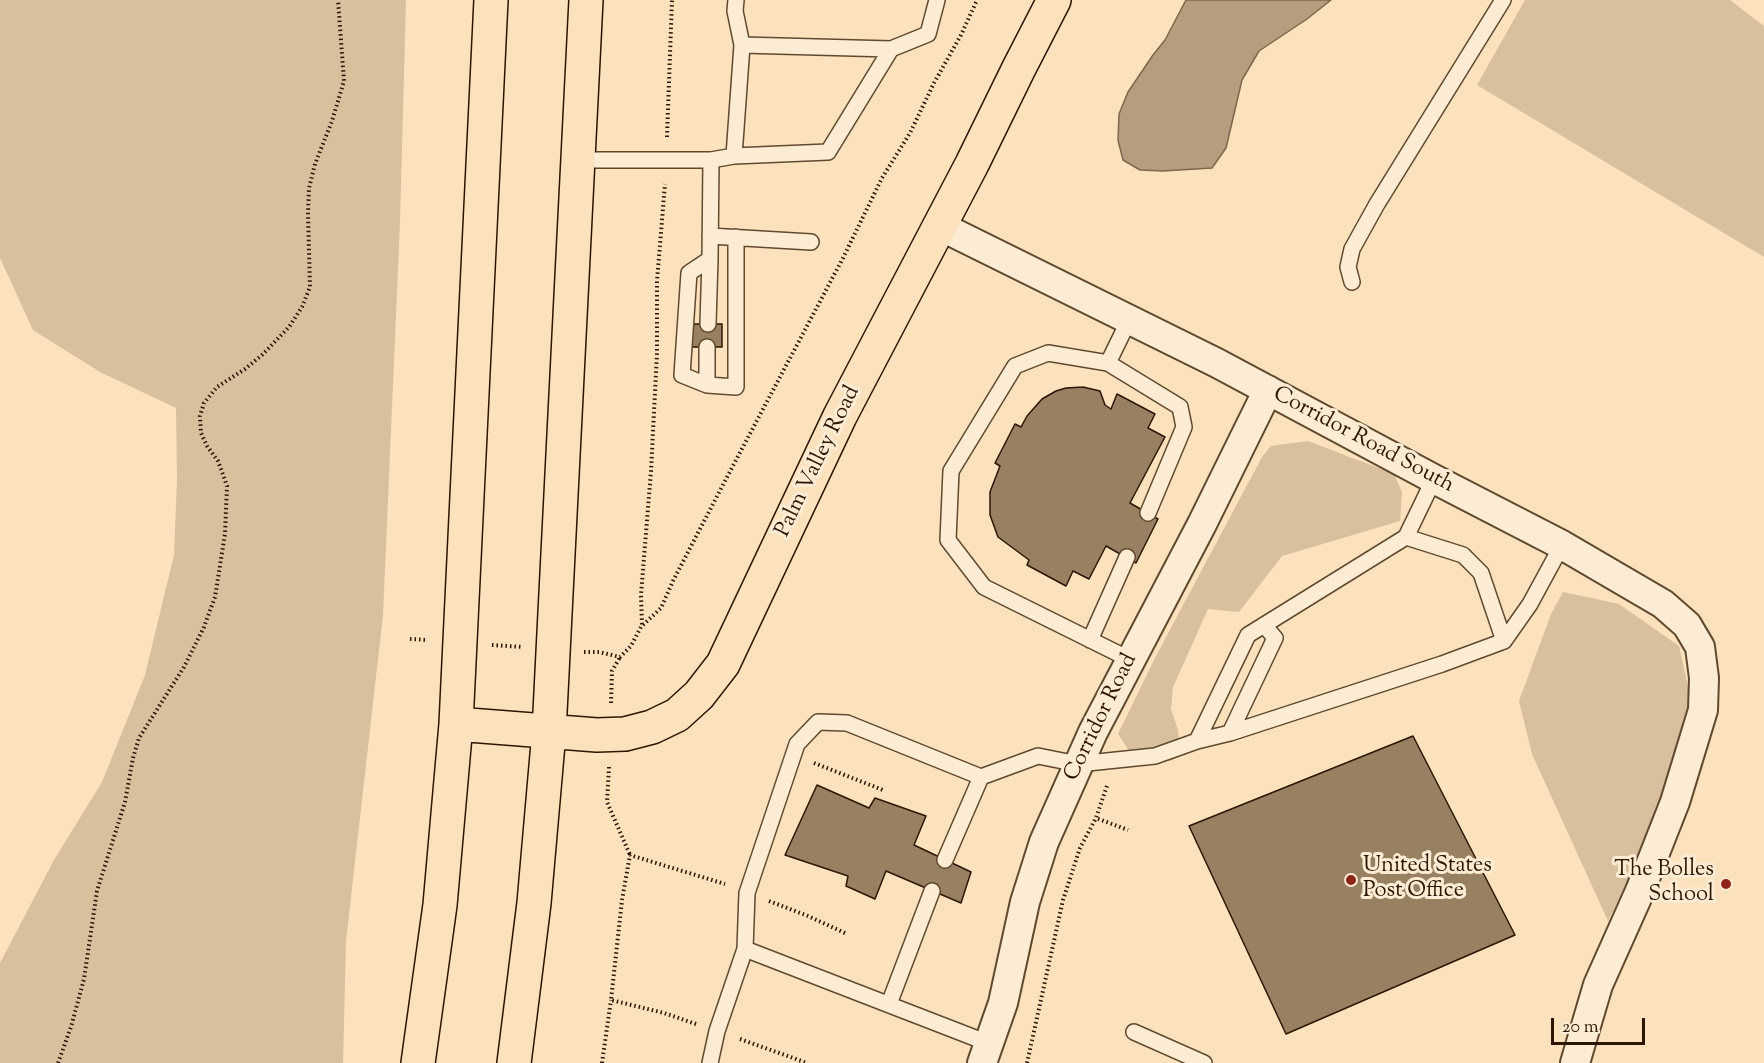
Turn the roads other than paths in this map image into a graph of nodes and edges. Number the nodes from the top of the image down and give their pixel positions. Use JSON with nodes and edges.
{"nodes":[{"id":1,"x":491,"y":0,"type":"edge"},
{"id":2,"x":586,"y":0,"type":"edge"},
{"id":3,"x":736,"y":0,"type":"edge"},
{"id":4,"x":937,"y":0,"type":"edge"},
{"id":5,"x":1054,"y":0,"type":"edge"},
{"id":6,"x":1503,"y":0,"type":"edge"},
{"id":7,"x":742,"y":45,"type":"junction"},
{"id":8,"x":891,"y":49,"type":"junction"},
{"id":9,"x":734,"y":156,"type":"junction"},
{"id":10,"x":579,"y":160,"type":"junction"},
{"id":11,"x":711,"y":160,"type":"junction"},
{"id":12,"x":940,"y":226,"type":"junction"},
{"id":13,"x":710,"y":236,"type":"junction"},
{"id":14,"x":736,"y":237,"type":"junction"},
{"id":15,"x":811,"y":243,"type":"dead end"},
{"id":16,"x":710,"y":259,"type":"junction"},
{"id":17,"x":1353,"y":282,"type":"dead end"},
{"id":18,"x":1129,"y":320,"type":"junction"},
{"id":19,"x":708,"y":324,"type":"dead end"},
{"id":20,"x":707,"y":347,"type":"dead end"},
{"id":21,"x":1107,"y":363,"type":"junction"},
{"id":22,"x":707,"y":386,"type":"junction"},
{"id":23,"x":1268,"y":390,"type":"junction"},
{"id":24,"x":1434,"y":479,"type":"junction"},
{"id":25,"x":1148,"y":513,"type":"dead end"},
{"id":26,"x":1406,"y":537,"type":"junction"},
{"id":27,"x":1562,"y":545,"type":"junction"},
{"id":28,"x":1126,"y":557,"type":"dead end"},
{"id":29,"x":1264,"y":624,"type":"junction"},
{"id":30,"x":1090,"y":640,"type":"junction"},
{"id":31,"x":1504,"y":641,"type":"junction"},
{"id":32,"x":1131,"y":660,"type":"junction"},
{"id":33,"x":456,"y":724,"type":"junction"},
{"id":34,"x":549,"y":732,"type":"junction"},
{"id":35,"x":1230,"y":733,"type":"junction"},
{"id":36,"x":1197,"y":741,"type":"junction"},
{"id":37,"x":1078,"y":764,"type":"junction"},
{"id":38,"x":981,"y":777,"type":"junction"},
{"id":39,"x":945,"y":860,"type":"dead end"},
{"id":40,"x":932,"y":891,"type":"dead end"},
{"id":41,"x":745,"y":949,"type":"junction"},
{"id":42,"x":889,"y":1005,"type":"junction"},
{"id":43,"x":1134,"y":1032,"type":"dead end"},
{"id":44,"x":985,"y":1053,"type":"edge"},
{"id":45,"x":418,"y":1063,"type":"edge"},
{"id":46,"x":514,"y":1063,"type":"edge"},
{"id":47,"x":710,"y":1063,"type":"edge"},
{"id":48,"x":1204,"y":1063,"type":"edge"},
{"id":49,"x":1575,"y":1063,"type":"edge"}],
"edges":[{"from":1,"to":33,"type":"main road"},
{"from":2,"to":10,"type":"main road"},
{"from":3,"to":7,"type":"lane"},
{"from":4,"to":8,"type":"lane"},
{"from":5,"to":12,"type":"main road","name":"Palm Valley Road"},
{"from":6,"to":17,"type":"lane"},
{"from":7,"to":8,"type":"lane"},
{"from":7,"to":9,"type":"lane"},
{"from":8,"to":9,"type":"lane"},
{"from":9,"to":11,"type":"lane"},
{"from":10,"to":11,"type":"lane"},
{"from":10,"to":34,"type":"main road"},
{"from":11,"to":13,"type":"lane"},
{"from":12,"to":18,"type":"street","name":"Corridor Road South"},
{"from":12,"to":34,"type":"main road","name":"Palm Valley Road"},
{"from":13,"to":14,"type":"lane"},
{"from":13,"to":16,"type":"lane"},
{"from":14,"to":15,"type":"lane"},
{"from":14,"to":22,"type":"lane"},
{"from":16,"to":19,"type":"lane"},
{"from":16,"to":22,"type":"lane"},
{"from":18,"to":21,"type":"lane"},
{"from":18,"to":23,"type":"street","name":"Corridor Road South"},
{"from":20,"to":22,"type":"lane"},
{"from":21,"to":25,"type":"lane"},
{"from":21,"to":30,"type":"lane"},
{"from":23,"to":24,"type":"street","name":"Corridor Road South"},
{"from":23,"to":32,"type":"street","name":"Corridor Road"},
{"from":24,"to":26,"type":"lane"},
{"from":24,"to":27,"type":"street","name":"Corridor Road South"},
{"from":26,"to":29,"type":"lane"},
{"from":26,"to":31,"type":"lane"},
{"from":27,"to":31,"type":"lane"},
{"from":27,"to":49,"type":"street","name":"Corridor Road South"},
{"from":28,"to":30,"type":"lane"},
{"from":29,"to":35,"type":"lane"},
{"from":29,"to":36,"type":"lane"},
{"from":30,"to":32,"type":"lane"},
{"from":31,"to":35,"type":"lane"},
{"from":32,"to":37,"type":"street","name":"Corridor Road"},
{"from":33,"to":34,"type":"main road","name":"Palm Valley Road"},
{"from":33,"to":45,"type":"main road"},
{"from":34,"to":46,"type":"main road"},
{"from":35,"to":36,"type":"lane"},
{"from":36,"to":37,"type":"lane"},
{"from":37,"to":38,"type":"lane"},
{"from":37,"to":44,"type":"street","name":"Corridor Road"},
{"from":38,"to":39,"type":"lane"},
{"from":38,"to":41,"type":"lane"},
{"from":40,"to":42,"type":"lane"},
{"from":41,"to":42,"type":"lane"},
{"from":41,"to":47,"type":"lane"},
{"from":42,"to":44,"type":"lane"},
{"from":43,"to":48,"type":"lane"}]}
